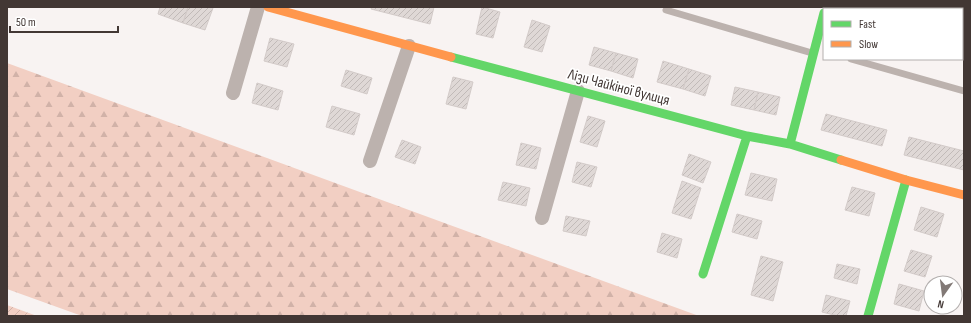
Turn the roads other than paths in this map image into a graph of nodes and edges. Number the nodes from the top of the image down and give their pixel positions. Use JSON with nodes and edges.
{"nodes":[{"id":1,"x":258,"y":7,"type":"edge"},
{"id":2,"x":268,"y":7,"type":"edge"},
{"id":3,"x":666,"y":10,"type":"dead end"},
{"id":4,"x":823,"y":18,"type":"edge"},
{"id":5,"x":409,"y":46,"type":"junction"},
{"id":6,"x":816,"y":51,"type":"junction"},
{"id":7,"x":855,"y":60,"type":"edge"},
{"id":8,"x":578,"y":91,"type":"junction"},
{"id":9,"x":964,"y":91,"type":"edge"},
{"id":10,"x":233,"y":93,"type":"dead end"},
{"id":11,"x":747,"y":136,"type":"junction"},
{"id":12,"x":790,"y":144,"type":"junction"},
{"id":13,"x":370,"y":161,"type":"dead end"},
{"id":14,"x":906,"y":180,"type":"junction"},
{"id":15,"x":964,"y":195,"type":"edge"},
{"id":16,"x":542,"y":218,"type":"dead end"},
{"id":17,"x":702,"y":274,"type":"dead end"},
{"id":18,"x":868,"y":316,"type":"edge"}],
"edges":[{"from":1,"to":10,"type":"street"},
{"from":2,"to":5,"type":"street","name":"Лізи Чайкіної вулиця"},
{"from":3,"to":6,"type":"lane"},
{"from":4,"to":6,"type":"street"},
{"from":5,"to":8,"type":"street","name":"Лізи Чайкіної вулиця"},
{"from":5,"to":13,"type":"street"},
{"from":6,"to":12,"type":"street"},
{"from":7,"to":9,"type":"lane"},
{"from":8,"to":11,"type":"street","name":"Лізи Чайкіної вулиця"},
{"from":8,"to":16,"type":"street"},
{"from":11,"to":12,"type":"street","name":"Лізи Чайкіної вулиця"},
{"from":11,"to":17,"type":"street"},
{"from":12,"to":14,"type":"street","name":"Лізи Чайкіної вулиця"},
{"from":14,"to":15,"type":"street","name":"Лізи Чайкіної вулиця"},
{"from":14,"to":18,"type":"street"}]}
